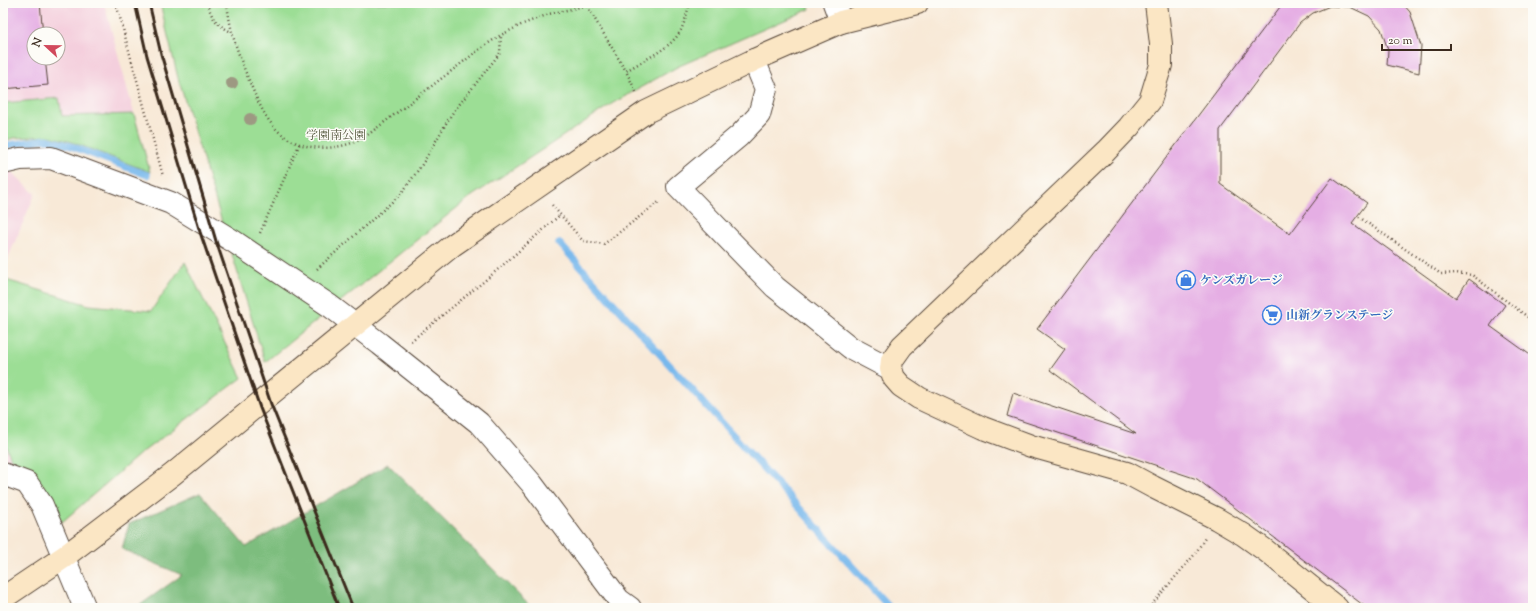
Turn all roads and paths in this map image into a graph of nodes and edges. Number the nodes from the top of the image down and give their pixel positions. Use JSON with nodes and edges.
{"nodes":[{"id":1,"x":116,"y":3,"type":"edge"},
{"id":2,"x":207,"y":3,"type":"edge"},
{"id":3,"x":227,"y":3,"type":"edge"},
{"id":4,"x":598,"y":3,"type":"edge"},
{"id":5,"x":690,"y":3,"type":"edge"},
{"id":6,"x":917,"y":3,"type":"edge"},
{"id":7,"x":1156,"y":3,"type":"edge"},
{"id":8,"x":587,"y":6,"type":"junction"},
{"id":9,"x":837,"y":12,"type":"edge"},
{"id":10,"x":231,"y":33,"type":"junction"},
{"id":11,"x":501,"y":35,"type":"junction"},
{"id":12,"x":754,"y":60,"type":"junction"},
{"id":13,"x":626,"y":70,"type":"junction"},
{"id":14,"x":646,"y":112,"type":"junction"},
{"id":15,"x":300,"y":143,"type":"junction"},
{"id":16,"x":3,"y":163,"type":"edge"},
{"id":17,"x":678,"y":187,"type":"junction"},
{"id":18,"x":536,"y":188,"type":"junction"},
{"id":19,"x":171,"y":203,"type":"junction"},
{"id":20,"x":560,"y":215,"type":"junction"},
{"id":21,"x":1360,"y":217,"type":"dead end"},
{"id":22,"x":263,"y":227,"type":"dead end"},
{"id":23,"x":298,"y":285,"type":"junction"},
{"id":24,"x":1533,"y":321,"type":"edge"},
{"id":25,"x":355,"y":325,"type":"junction"},
{"id":26,"x":394,"y":354,"type":"junction"},
{"id":27,"x":890,"y":369,"type":"junction"},
{"id":28,"x":3,"y":474,"type":"edge"},
{"id":29,"x":1217,"y":519,"type":"junction"},
{"id":30,"x":64,"y":557,"type":"junction"},
{"id":31,"x":3,"y":598,"type":"edge"},
{"id":32,"x":85,"y":608,"type":"edge"},
{"id":33,"x":630,"y":608,"type":"edge"},
{"id":34,"x":1149,"y":608,"type":"edge"},
{"id":35,"x":1337,"y":608,"type":"edge"}],
"edges":[{"from":1,"to":19,"type":"path"},
{"from":2,"to":10,"type":"path"},
{"from":3,"to":10,"type":"path"},
{"from":4,"to":8,"type":"path"},
{"from":5,"to":13,"type":"path"},
{"from":6,"to":9,"type":"street"},
{"from":7,"to":27,"type":"street"},
{"from":8,"to":11,"type":"path"},
{"from":8,"to":13,"type":"path"},
{"from":9,"to":12,"type":"street"},
{"from":10,"to":15,"type":"path"},
{"from":11,"to":15,"type":"path"},
{"from":11,"to":23,"type":"path"},
{"from":12,"to":14,"type":"street"},
{"from":12,"to":17,"type":"street"},
{"from":13,"to":14,"type":"path"},
{"from":14,"to":18,"type":"street"},
{"from":15,"to":22,"type":"path"},
{"from":16,"to":19,"type":"street"},
{"from":17,"to":20,"type":"path"},
{"from":17,"to":27,"type":"street"},
{"from":18,"to":20,"type":"path"},
{"from":18,"to":25,"type":"street"},
{"from":19,"to":23,"type":"street"},
{"from":20,"to":26,"type":"path"},
{"from":21,"to":24,"type":"path"},
{"from":23,"to":25,"type":"street"},
{"from":25,"to":26,"type":"street"},
{"from":25,"to":30,"type":"street"},
{"from":26,"to":33,"type":"street"},
{"from":27,"to":29,"type":"street"},
{"from":28,"to":30,"type":"street"},
{"from":29,"to":34,"type":"path"},
{"from":29,"to":35,"type":"street"},
{"from":30,"to":31,"type":"street"},
{"from":30,"to":32,"type":"street"}]}
